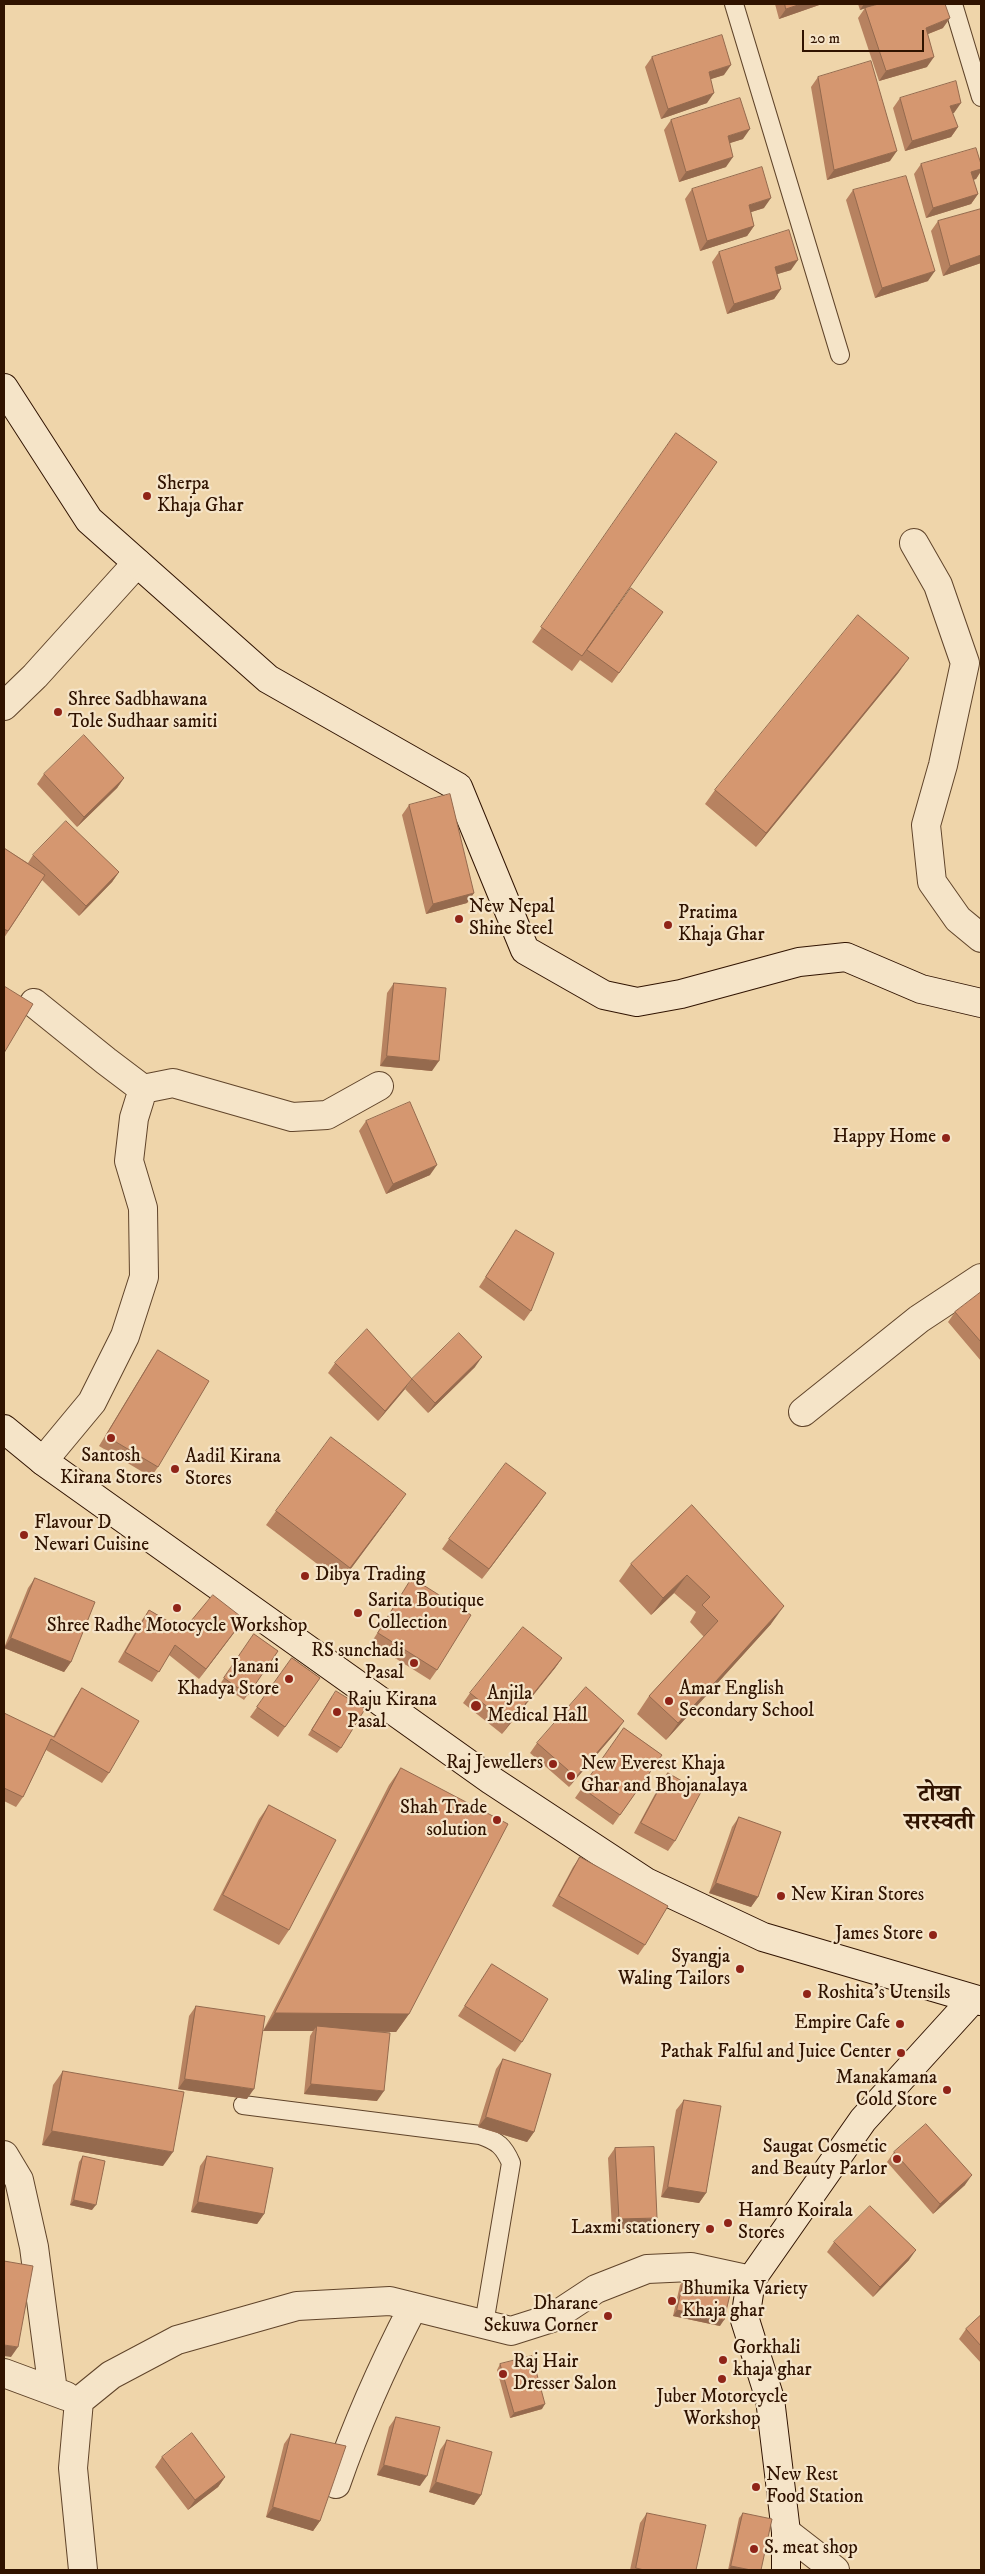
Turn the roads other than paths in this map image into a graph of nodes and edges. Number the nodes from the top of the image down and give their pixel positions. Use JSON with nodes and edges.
{"nodes":[{"id":1,"x":734,"y":4,"type":"edge"},
{"id":2,"x":953,"y":4,"type":"edge"},
{"id":3,"x":981,"y":97,"type":"edge"},
{"id":4,"x":840,"y":355,"type":"dead end"},
{"id":5,"x":4,"y":388,"type":"edge"},
{"id":6,"x":914,"y":543,"type":"dead end"},
{"id":7,"x":137,"y":563,"type":"junction"},
{"id":8,"x":4,"y":706,"type":"edge"},
{"id":9,"x":981,"y":938,"type":"edge"},
{"id":10,"x":34,"y":1003,"type":"edge"},
{"id":11,"x":981,"y":1003,"type":"edge"},
{"id":12,"x":379,"y":1086,"type":"dead end"},
{"id":13,"x":143,"y":1088,"type":"junction"},
{"id":14,"x":981,"y":1278,"type":"edge"},
{"id":15,"x":803,"y":1412,"type":"dead end"},
{"id":16,"x":5,"y":1433,"type":"edge"},
{"id":17,"x":43,"y":1462,"type":"junction"},
{"id":18,"x":977,"y":2000,"type":"edge"},
{"id":19,"x":242,"y":2105,"type":"edge"},
{"id":20,"x":4,"y":2155,"type":"edge"},
{"id":21,"x":751,"y":2280,"type":"junction"},
{"id":22,"x":413,"y":2307,"type":"junction"},
{"id":23,"x":484,"y":2324,"type":"junction"},
{"id":24,"x":4,"y":2373,"type":"edge"},
{"id":25,"x":53,"y":2391,"type":"junction"},
{"id":26,"x":79,"y":2401,"type":"junction"},
{"id":27,"x":336,"y":2484,"type":"edge"},
{"id":28,"x":786,"y":2532,"type":"junction"},
{"id":29,"x":83,"y":2570,"type":"edge"},
{"id":30,"x":786,"y":2570,"type":"edge"},
{"id":31,"x":836,"y":2570,"type":"edge"}],
"edges":[{"from":1,"to":4,"type":"lane"},
{"from":2,"to":3,"type":"lane"},
{"from":5,"to":7,"type":"street"},
{"from":6,"to":9,"type":"street"},
{"from":7,"to":8,"type":"street"},
{"from":7,"to":11,"type":"street"},
{"from":10,"to":13,"type":"street"},
{"from":12,"to":13,"type":"street"},
{"from":13,"to":17,"type":"street"},
{"from":14,"to":15,"type":"street"},
{"from":16,"to":17,"type":"street"},
{"from":17,"to":18,"type":"street"},
{"from":18,"to":21,"type":"street"},
{"from":19,"to":23,"type":"lane"},
{"from":20,"to":25,"type":"street"},
{"from":21,"to":23,"type":"street"},
{"from":21,"to":28,"type":"street"},
{"from":22,"to":23,"type":"street"},
{"from":22,"to":26,"type":"street"},
{"from":22,"to":27,"type":"street"},
{"from":24,"to":25,"type":"street"},
{"from":25,"to":26,"type":"street"},
{"from":26,"to":29,"type":"street"},
{"from":28,"to":30,"type":"street"},
{"from":28,"to":31,"type":"street"}]}
